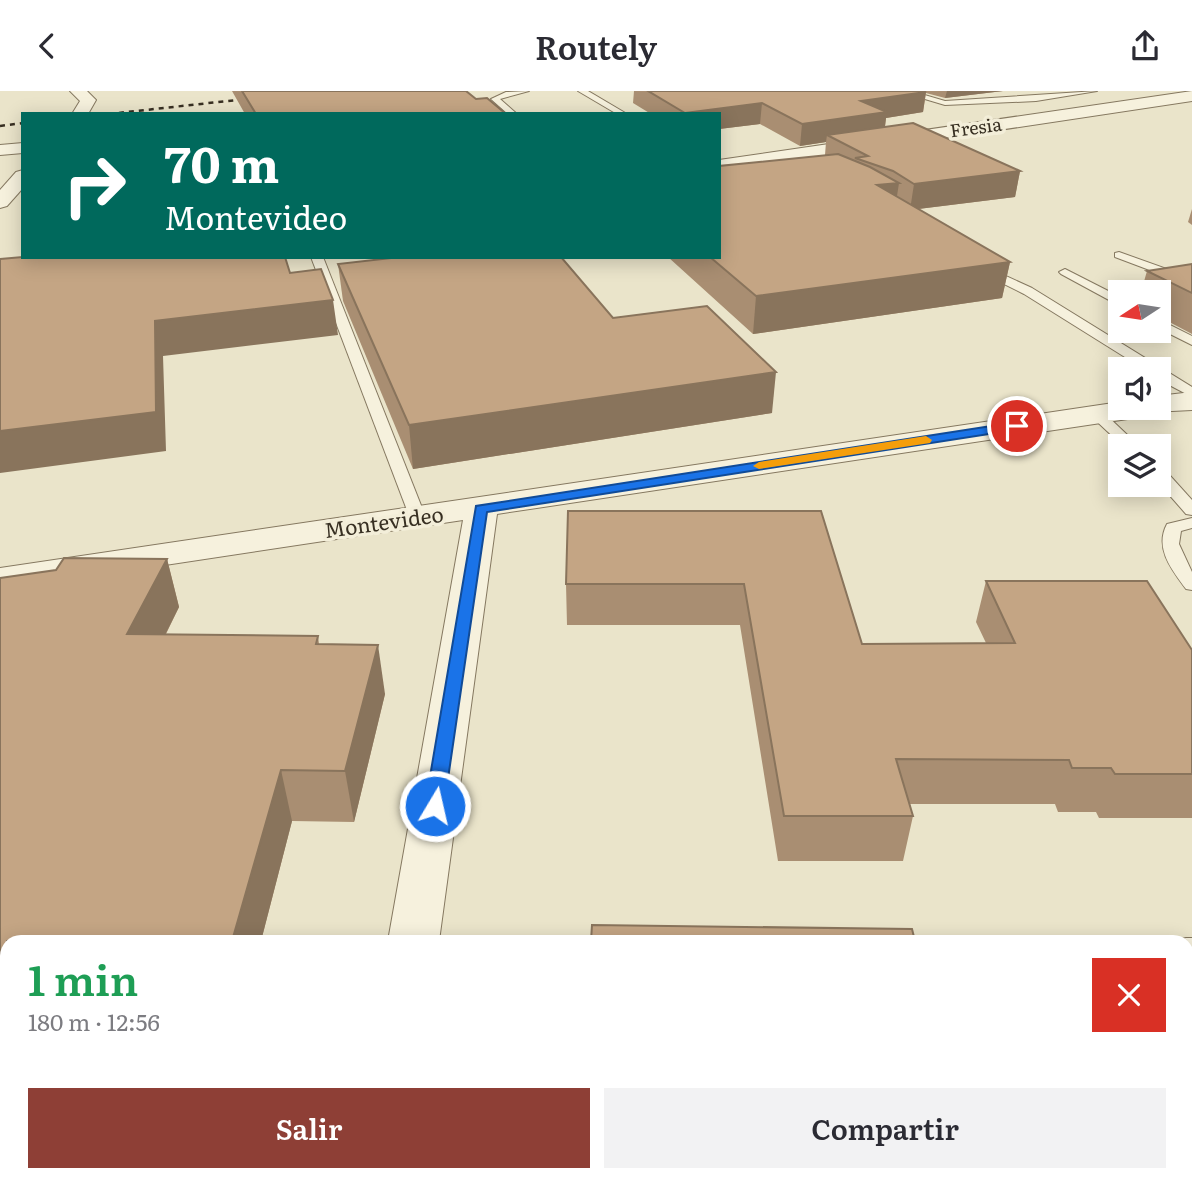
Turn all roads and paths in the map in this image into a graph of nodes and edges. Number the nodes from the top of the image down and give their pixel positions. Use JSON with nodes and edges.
{"nodes":[{"id":1,"x":78,"y":91,"type":"edge"},
{"id":2,"x":525,"y":91,"type":"edge"},
{"id":3,"x":582,"y":91,"type":"edge"},
{"id":4,"x":902,"y":91,"type":"edge"},
{"id":5,"x":995,"y":91,"type":"edge"},
{"id":6,"x":1093,"y":91,"type":"edge"},
{"id":7,"x":1192,"y":96,"type":"edge"},
{"id":8,"x":1022,"y":100,"type":"junction"},
{"id":9,"x":987,"y":102,"type":"junction"},
{"id":10,"x":1008,"y":109,"type":"dead end"},
{"id":11,"x":81,"y":112,"type":"edge"},
{"id":12,"x":511,"y":112,"type":"edge"},
{"id":13,"x":619,"y":112,"type":"edge"},
{"id":14,"x":1018,"y":112,"type":"dead end"},
{"id":15,"x":1038,"y":119,"type":"junction"},
{"id":16,"x":21,"y":148,"type":"edge"},
{"id":17,"x":0,"y":150,"type":"edge"},
{"id":18,"x":780,"y":157,"type":"junction"},
{"id":19,"x":797,"y":165,"type":"edge"},
{"id":20,"x":721,"y":166,"type":"edge"},
{"id":21,"x":13,"y":181,"type":"edge"},
{"id":22,"x":0,"y":202,"type":"edge"},
{"id":23,"x":1119,"y":255,"type":"dead end"},
{"id":24,"x":318,"y":259,"type":"edge"},
{"id":25,"x":970,"y":263,"type":"edge"},
{"id":26,"x":1065,"y":272,"type":"dead end"},
{"id":27,"x":1192,"y":282,"type":"edge"},
{"id":28,"x":1108,"y":295,"type":"edge"},
{"id":29,"x":1171,"y":330,"type":"edge"},
{"id":30,"x":1192,"y":341,"type":"edge"},
{"id":31,"x":1134,"y":357,"type":"edge"},
{"id":32,"x":1171,"y":381,"type":"edge"},
{"id":33,"x":1192,"y":393,"type":"edge"},
{"id":34,"x":1192,"y":401,"type":"edge"},
{"id":35,"x":1171,"y":403,"type":"edge"},
{"id":36,"x":1108,"y":412,"type":"edge"},
{"id":37,"x":1097,"y":414,"type":"junction"},
{"id":38,"x":1119,"y":434,"type":"edge"},
{"id":39,"x":1171,"y":487,"type":"edge"},
{"id":40,"x":481,"y":509,"type":"junction"},
{"id":41,"x":1192,"y":510,"type":"edge"},
{"id":42,"x":418,"y":518,"type":"junction"},
{"id":43,"x":1192,"y":523,"type":"edge"},
{"id":44,"x":0,"y":579,"type":"edge"},
{"id":45,"x":1192,"y":585,"type":"edge"},
{"id":46,"x":415,"y":935,"type":"edge"}],
"edges":[{"from":1,"to":11,"type":"street"},
{"from":2,"to":12,"type":"lane"},
{"from":3,"to":13,"type":"lane"},
{"from":4,"to":9,"type":"lane"},
{"from":5,"to":8,"type":"lane"},
{"from":6,"to":8,"type":"lane"},
{"from":7,"to":15,"type":"street","name":"Fresia"},
{"from":8,"to":9,"type":"lane"},
{"from":9,"to":10,"type":"lane"},
{"from":14,"to":15,"type":"lane"},
{"from":15,"to":18,"type":"street","name":"Fresia"},
{"from":16,"to":17,"type":"street"},
{"from":18,"to":19,"type":"lane"},
{"from":18,"to":20,"type":"street","name":"Fresia"},
{"from":21,"to":22,"type":"street"},
{"from":23,"to":27,"type":"lane"},
{"from":24,"to":42,"type":"lane"},
{"from":25,"to":31,"type":"lane"},
{"from":26,"to":28,"type":"lane"},
{"from":29,"to":30,"type":"lane"},
{"from":32,"to":33,"type":"lane"},
{"from":34,"to":35,"type":"street"},
{"from":36,"to":37,"type":"street","name":"Montevideo"},
{"from":37,"to":38,"type":"lane"},
{"from":37,"to":40,"type":"street","name":"Montevideo"},
{"from":39,"to":41,"type":"lane"},
{"from":40,"to":42,"type":"street","name":"Montevideo"},
{"from":40,"to":46,"type":"street"},
{"from":42,"to":44,"type":"street","name":"Montevideo"},
{"from":43,"to":45,"type":"lane"}]}
